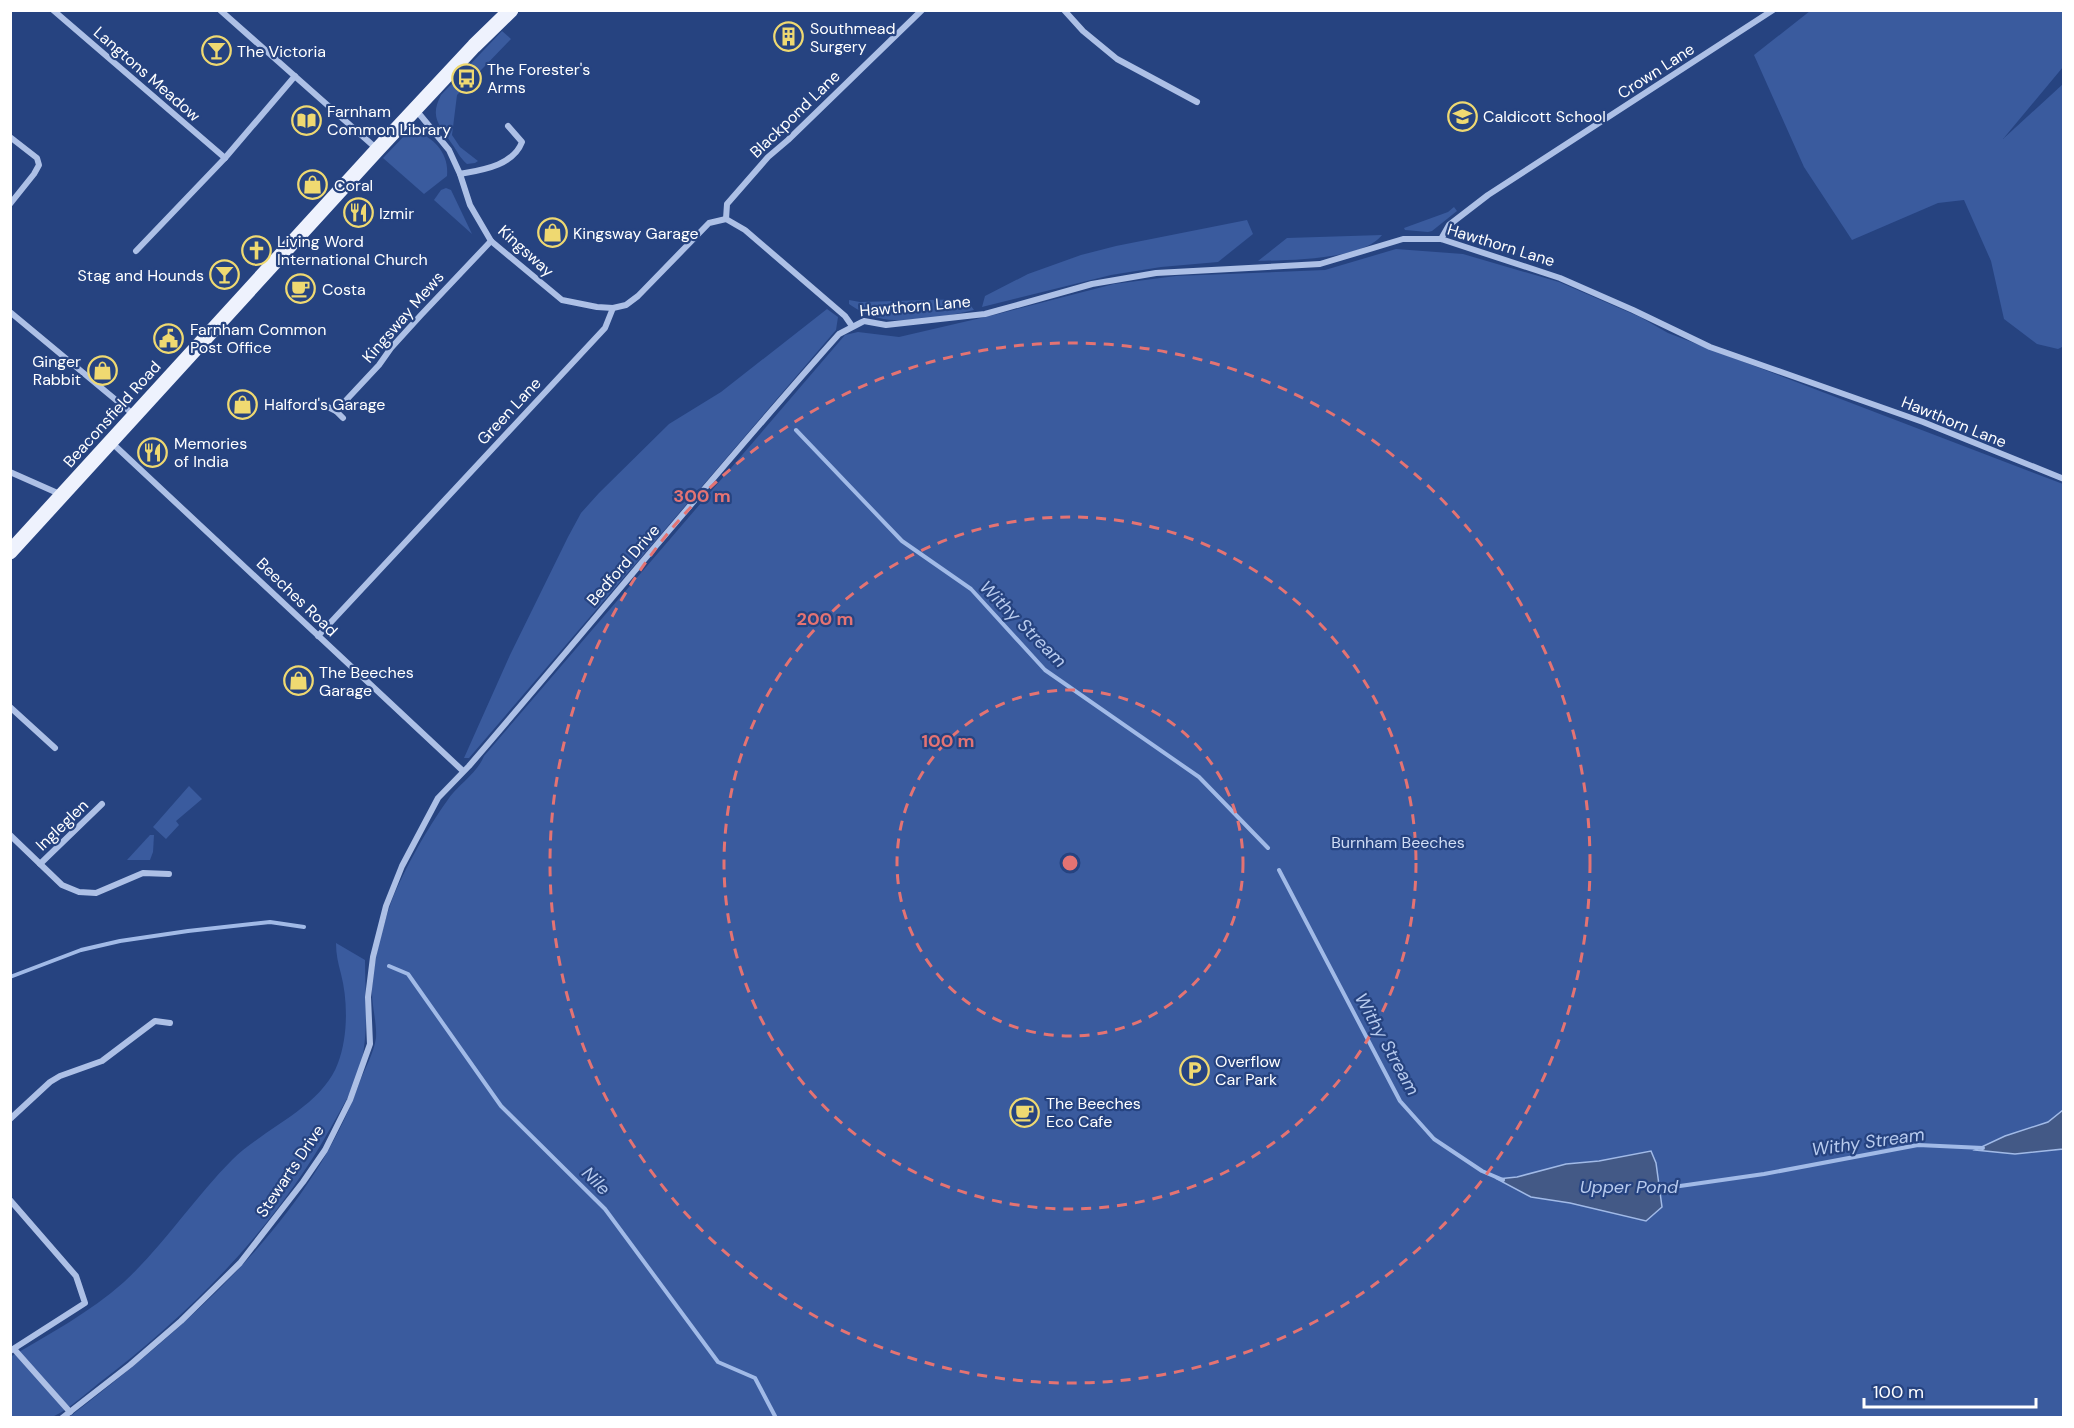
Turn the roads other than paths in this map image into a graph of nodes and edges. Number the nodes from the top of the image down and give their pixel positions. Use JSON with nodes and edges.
{"nodes":[{"id":1,"x":52,"y":10,"type":"edge"},
{"id":2,"x":220,"y":10,"type":"edge"},
{"id":3,"x":511,"y":10,"type":"edge"},
{"id":4,"x":922,"y":10,"type":"edge"},
{"id":5,"x":1064,"y":10,"type":"edge"},
{"id":6,"x":1773,"y":10,"type":"edge"},
{"id":7,"x":295,"y":76,"type":"junction"},
{"id":8,"x":1197,"y":102,"type":"dead end"},
{"id":9,"x":416,"y":111,"type":"junction"},
{"id":10,"x":508,"y":126,"type":"dead end"},
{"id":11,"x":10,"y":137,"type":"edge"},
{"id":12,"x":377,"y":150,"type":"junction"},
{"id":13,"x":225,"y":158,"type":"junction"},
{"id":14,"x":460,"y":174,"type":"junction"},
{"id":15,"x":10,"y":204,"type":"edge"},
{"id":16,"x":726,"y":219,"type":"junction"},
{"id":17,"x":1441,"y":239,"type":"junction"},
{"id":18,"x":490,"y":241,"type":"junction"},
{"id":19,"x":136,"y":251,"type":"dead end"},
{"id":20,"x":614,"y":308,"type":"junction"},
{"id":21,"x":10,"y":312,"type":"edge"},
{"id":22,"x":852,"y":326,"type":"junction"},
{"id":23,"x":324,"y":405,"type":"dead end"},
{"id":24,"x":336,"y":411,"type":"junction"},
{"id":25,"x":135,"y":415,"type":"junction"},
{"id":26,"x":343,"y":418,"type":"dead end"},
{"id":27,"x":112,"y":443,"type":"junction"},
{"id":28,"x":10,"y":472,"type":"edge"},
{"id":29,"x":2064,"y":479,"type":"edge"},
{"id":30,"x":62,"y":495,"type":"junction"},
{"id":31,"x":10,"y":552,"type":"edge"},
{"id":32,"x":318,"y":636,"type":"junction"},
{"id":33,"x":10,"y":707,"type":"edge"},
{"id":34,"x":55,"y":748,"type":"dead end"},
{"id":35,"x":463,"y":771,"type":"junction"},
{"id":36,"x":102,"y":804,"type":"dead end"},
{"id":37,"x":10,"y":835,"type":"edge"},
{"id":38,"x":40,"y":864,"type":"junction"},
{"id":39,"x":169,"y":874,"type":"dead end"},
{"id":40,"x":170,"y":1023,"type":"dead end"},
{"id":41,"x":10,"y":1119,"type":"edge"},
{"id":42,"x":10,"y":1200,"type":"edge"},
{"id":43,"x":12,"y":1350,"type":"edge"},
{"id":44,"x":70,"y":1412,"type":"junction"},
{"id":45,"x":62,"y":1418,"type":"edge"}],
"edges":[{"from":1,"to":13,"type":"street","name":"Langtons Meadow"},
{"from":2,"to":7,"type":"street"},
{"from":3,"to":9,"type":"main road","name":"Beaconsfield Road"},
{"from":4,"to":16,"type":"street","name":"Blackpond Lane"},
{"from":5,"to":8,"type":"street"},
{"from":6,"to":17,"type":"street","name":"Crown Lane"},
{"from":7,"to":12,"type":"street"},
{"from":7,"to":13,"type":"street"},
{"from":9,"to":12,"type":"main road","name":"Beaconsfield Road"},
{"from":9,"to":14,"type":"street","name":"Kingsway"},
{"from":10,"to":14,"type":"street"},
{"from":11,"to":15,"type":"street"},
{"from":12,"to":25,"type":"main road","name":"Beaconsfield Road"},
{"from":13,"to":19,"type":"street"},
{"from":14,"to":18,"type":"street","name":"Kingsway"},
{"from":16,"to":20,"type":"street"},
{"from":16,"to":22,"type":"street","name":"Hawthorn Lane"},
{"from":17,"to":22,"type":"street","name":"Hawthorn Lane"},
{"from":17,"to":29,"type":"street","name":"Hawthorn Lane"},
{"from":18,"to":20,"type":"street","name":"Kingsway"},
{"from":18,"to":24,"type":"street","name":"Kingsway Mews"},
{"from":20,"to":32,"type":"street","name":"Green Lane"},
{"from":21,"to":25,"type":"street"},
{"from":22,"to":35,"type":"street","name":"Bedford Drive"},
{"from":23,"to":24,"type":"street"},
{"from":24,"to":26,"type":"street"},
{"from":25,"to":27,"type":"main road","name":"Beaconsfield Road"},
{"from":27,"to":30,"type":"main road","name":"Beaconsfield Road"},
{"from":27,"to":32,"type":"street","name":"Beeches Road"},
{"from":28,"to":30,"type":"street"},
{"from":30,"to":31,"type":"main road","name":"Beaconsfield Road"},
{"from":32,"to":35,"type":"street","name":"Beeches Road"},
{"from":33,"to":34,"type":"street"},
{"from":35,"to":44,"type":"street","name":"Stewarts Drive"},
{"from":36,"to":38,"type":"street","name":"Ingleglen"},
{"from":37,"to":38,"type":"street","name":"Ingleglen"},
{"from":38,"to":39,"type":"street","name":"Ingleglen"},
{"from":40,"to":41,"type":"street"},
{"from":42,"to":43,"type":"street"},
{"from":43,"to":44,"type":"street"},
{"from":44,"to":45,"type":"street","name":"Stewarts Drive"}]}
